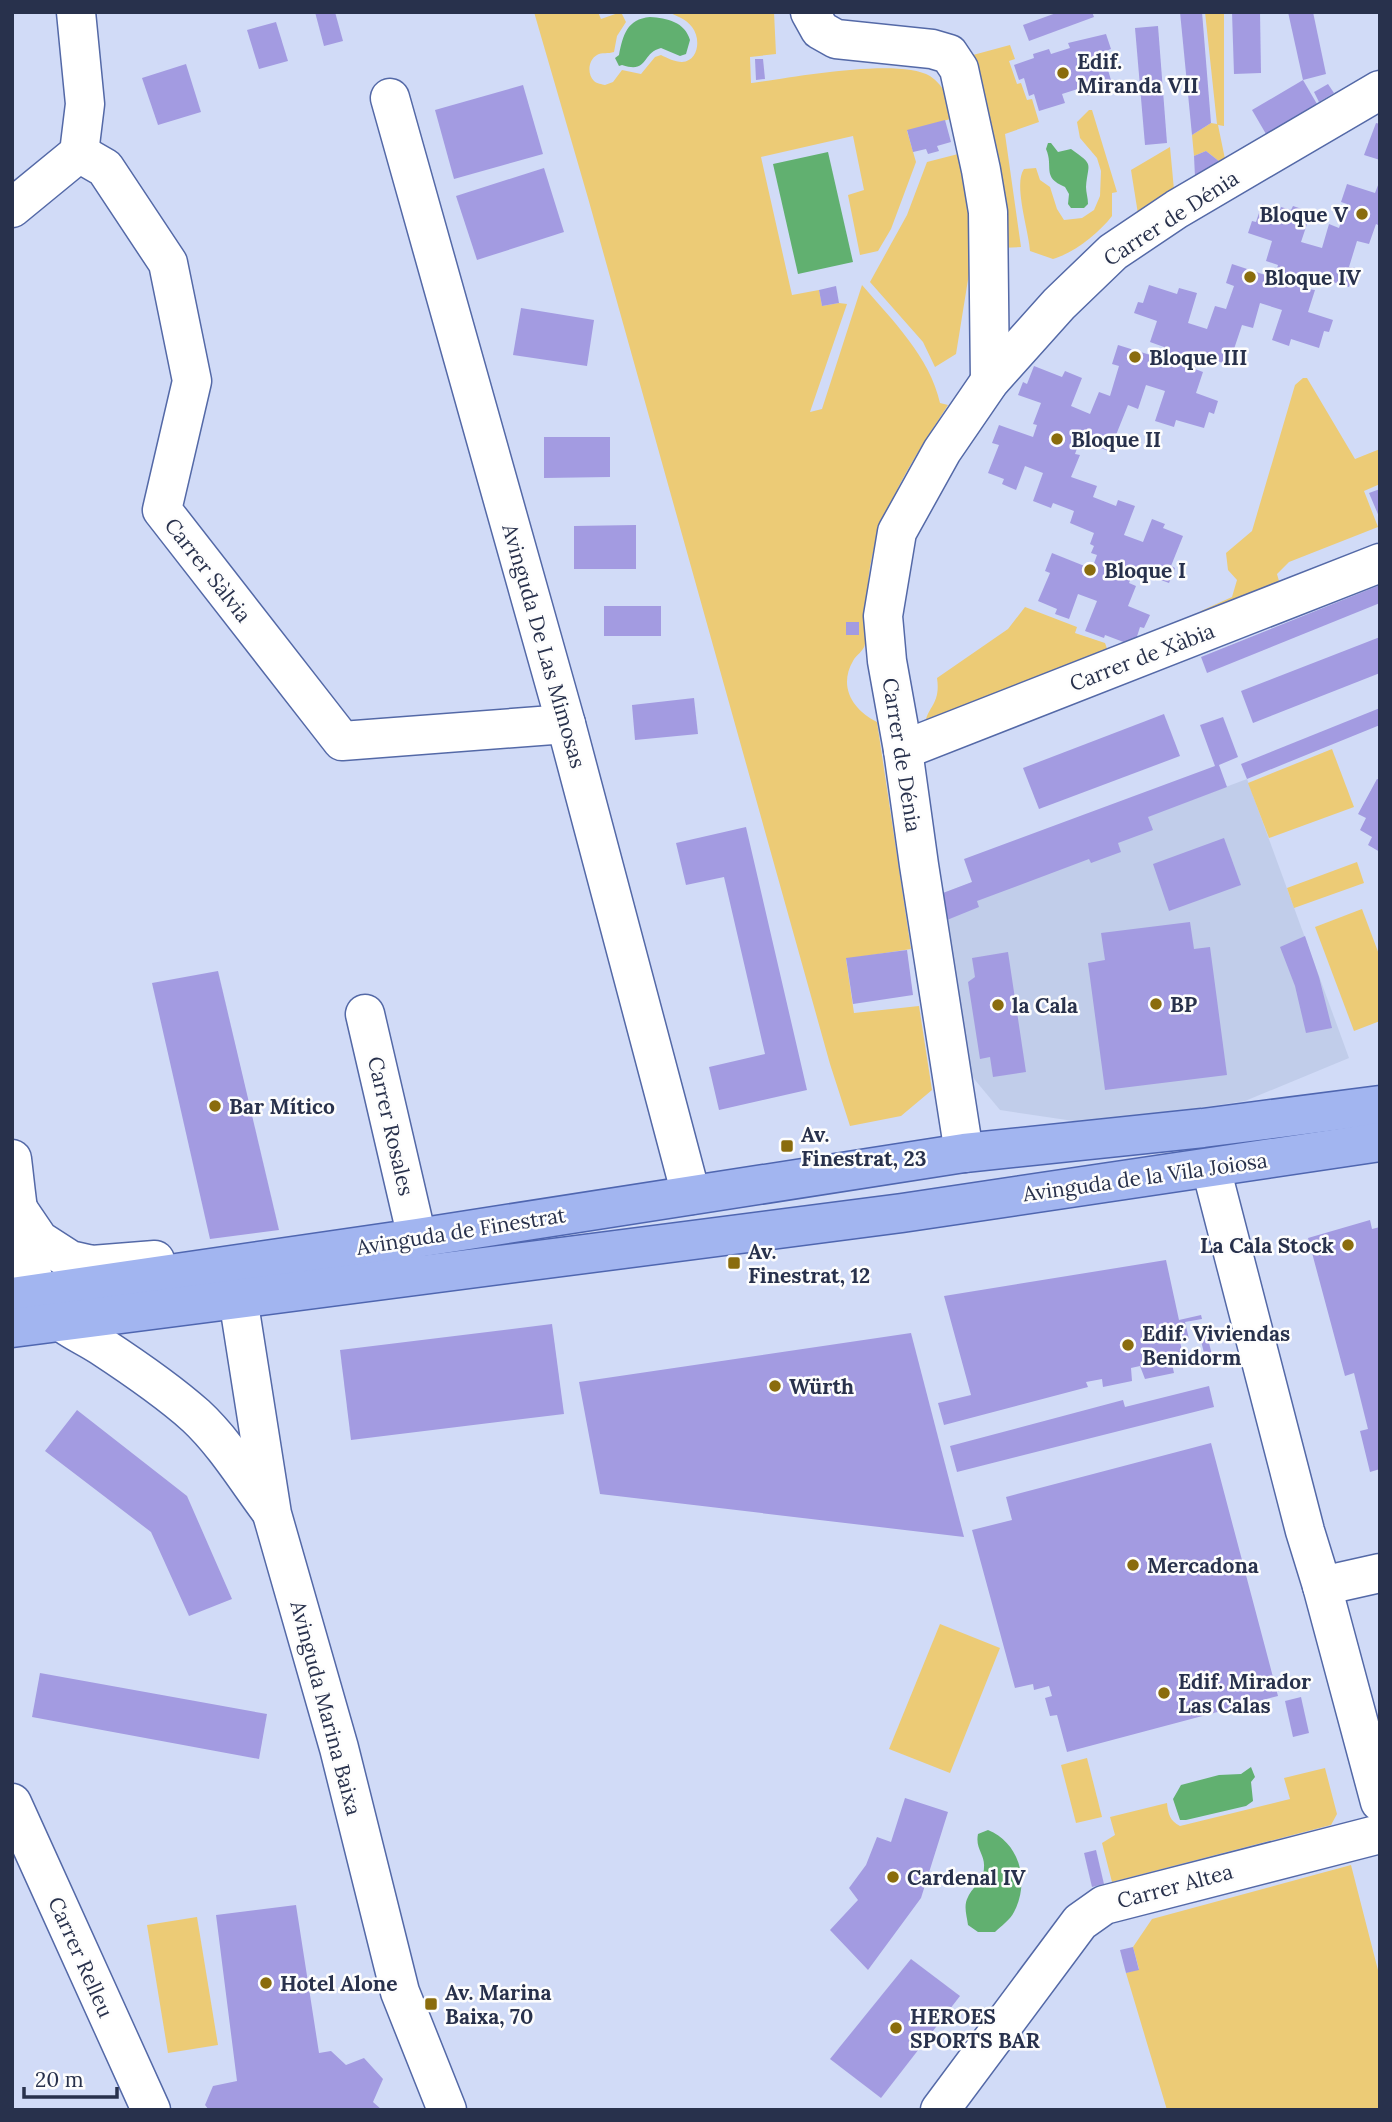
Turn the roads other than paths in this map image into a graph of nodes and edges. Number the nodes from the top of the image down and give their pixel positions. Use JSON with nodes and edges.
{"nodes":[{"id":1,"x":76,"y":12,"type":"edge"},
{"id":2,"x":810,"y":12,"type":"edge"},
{"id":3,"x":820,"y":12,"type":"edge"},
{"id":4,"x":845,"y":12,"type":"edge"},
{"id":5,"x":870,"y":28,"type":"edge"},
{"id":6,"x":1380,"y":90,"type":"edge"},
{"id":7,"x":390,"y":98,"type":"dead end"},
{"id":8,"x":92,"y":161,"type":"junction"},
{"id":9,"x":12,"y":208,"type":"edge"},
{"id":10,"x":990,"y":381,"type":"junction"},
{"id":11,"x":1380,"y":563,"type":"edge"},
{"id":12,"x":566,"y":724,"type":"junction"},
{"id":13,"x":903,"y":750,"type":"junction"},
{"id":14,"x":365,"y":1014,"type":"dead end"},
{"id":15,"x":1380,"y":1105,"type":"edge"},
{"id":16,"x":1237,"y":1124,"type":"junction"},
{"id":17,"x":1161,"y":1133,"type":"junction"},
{"id":18,"x":1380,"y":1142,"type":"edge"},
{"id":19,"x":964,"y":1153,"type":"junction"},
{"id":20,"x":12,"y":1159,"type":"edge"},
{"id":21,"x":1210,"y":1160,"type":"junction"},
{"id":22,"x":910,"y":1161,"type":"joint"},
{"id":23,"x":691,"y":1195,"type":"junction"},
{"id":24,"x":910,"y":1211,"type":"joint"},
{"id":25,"x":23,"y":1224,"type":"edge"},
{"id":26,"x":417,"y":1238,"type":"junction"},
{"id":27,"x":283,"y":1258,"type":"junction"},
{"id":28,"x":183,"y":1272,"type":"junction"},
{"id":29,"x":238,"y":1298,"type":"junction"},
{"id":30,"x":37,"y":1304,"type":"edge"},
{"id":31,"x":12,"y":1327,"type":"edge"},
{"id":32,"x":272,"y":1514,"type":"junction"},
{"id":33,"x":1380,"y":1573,"type":"edge"},
{"id":34,"x":1322,"y":1586,"type":"junction"},
{"id":35,"x":1380,"y":1802,"type":"edge"},
{"id":36,"x":12,"y":1804,"type":"edge"},
{"id":37,"x":1380,"y":1833,"type":"edge"},
{"id":38,"x":151,"y":2110,"type":"edge"},
{"id":39,"x":447,"y":2110,"type":"edge"},
{"id":40,"x":940,"y":2110,"type":"edge"}],
"edges":[{"from":1,"to":8,"type":"street"},
{"from":2,"to":5,"type":"street"},
{"from":3,"to":4,"type":"street"},
{"from":5,"to":10,"type":"street"},
{"from":6,"to":10,"type":"street","name":"Carrer de Dénia"},
{"from":7,"to":12,"type":"street","name":"Avinguda De Las Mimosas"},
{"from":8,"to":9,"type":"street"},
{"from":8,"to":12,"type":"street","name":"Carrer Sàlvia"},
{"from":10,"to":13,"type":"street","name":"Carrer de Dénia"},
{"from":11,"to":13,"type":"street","name":"Carrer de Xàbia"},
{"from":12,"to":23,"type":"street","name":"Avinguda De Las Mimosas"},
{"from":13,"to":19,"type":"street","name":"Carrer de Dénia"},
{"from":14,"to":26,"type":"street","name":"Carrer Rosales"},
{"from":15,"to":16,"type":"main road","name":"Avinguda de la Vila Joiosa"},
{"from":16,"to":17,"type":"main road","name":"Avinguda de la Vila Joiosa"},
{"from":16,"to":21,"type":"main road","name":"Avinguda de la Vila Joiosa"},
{"from":17,"to":19,"type":"main road","name":"Avinguda de la Vila Joiosa"},
{"from":17,"to":21,"type":"main road","name":"Avinguda de la Vila Joiosa"},
{"from":18,"to":21,"type":"main road","name":"Avinguda de la Vila Joiosa"},
{"from":19,"to":22,"type":"main road","name":"Avinguda de la Vila Joiosa"},
{"from":20,"to":25,"type":"street"},
{"from":21,"to":24,"type":"main road","name":"Avinguda de la Vila Joiosa"},
{"from":21,"to":34,"type":"street"},
{"from":22,"to":23,"type":"main road","name":"Avinguda de Finestrat"},
{"from":23,"to":26,"type":"main road","name":"Avinguda de Finestrat"},
{"from":24,"to":29,"type":"main road","name":"Avinguda de Finestrat"},
{"from":25,"to":27,"type":"street"},
{"from":25,"to":30,"type":"street"},
{"from":26,"to":27,"type":"main road","name":"Avinguda de Finestrat"},
{"from":27,"to":28,"type":"main road","name":"Avinguda de Finestrat"},
{"from":27,"to":29,"type":"street"},
{"from":28,"to":29,"type":"street"},
{"from":28,"to":30,"type":"main road","name":"Avinguda de Finestrat"},
{"from":29,"to":30,"type":"main road","name":"Avinguda de Finestrat"},
{"from":29,"to":32,"type":"street","name":"Avinguda Marina Baixa"},
{"from":30,"to":31,"type":"street"},
{"from":30,"to":32,"type":"street"},
{"from":32,"to":39,"type":"street","name":"Avinguda Marina Baixa"},
{"from":33,"to":34,"type":"street"},
{"from":34,"to":35,"type":"street"},
{"from":36,"to":38,"type":"street","name":"Carrer Relleu"},
{"from":37,"to":40,"type":"street","name":"Carrer Altea"}]}
